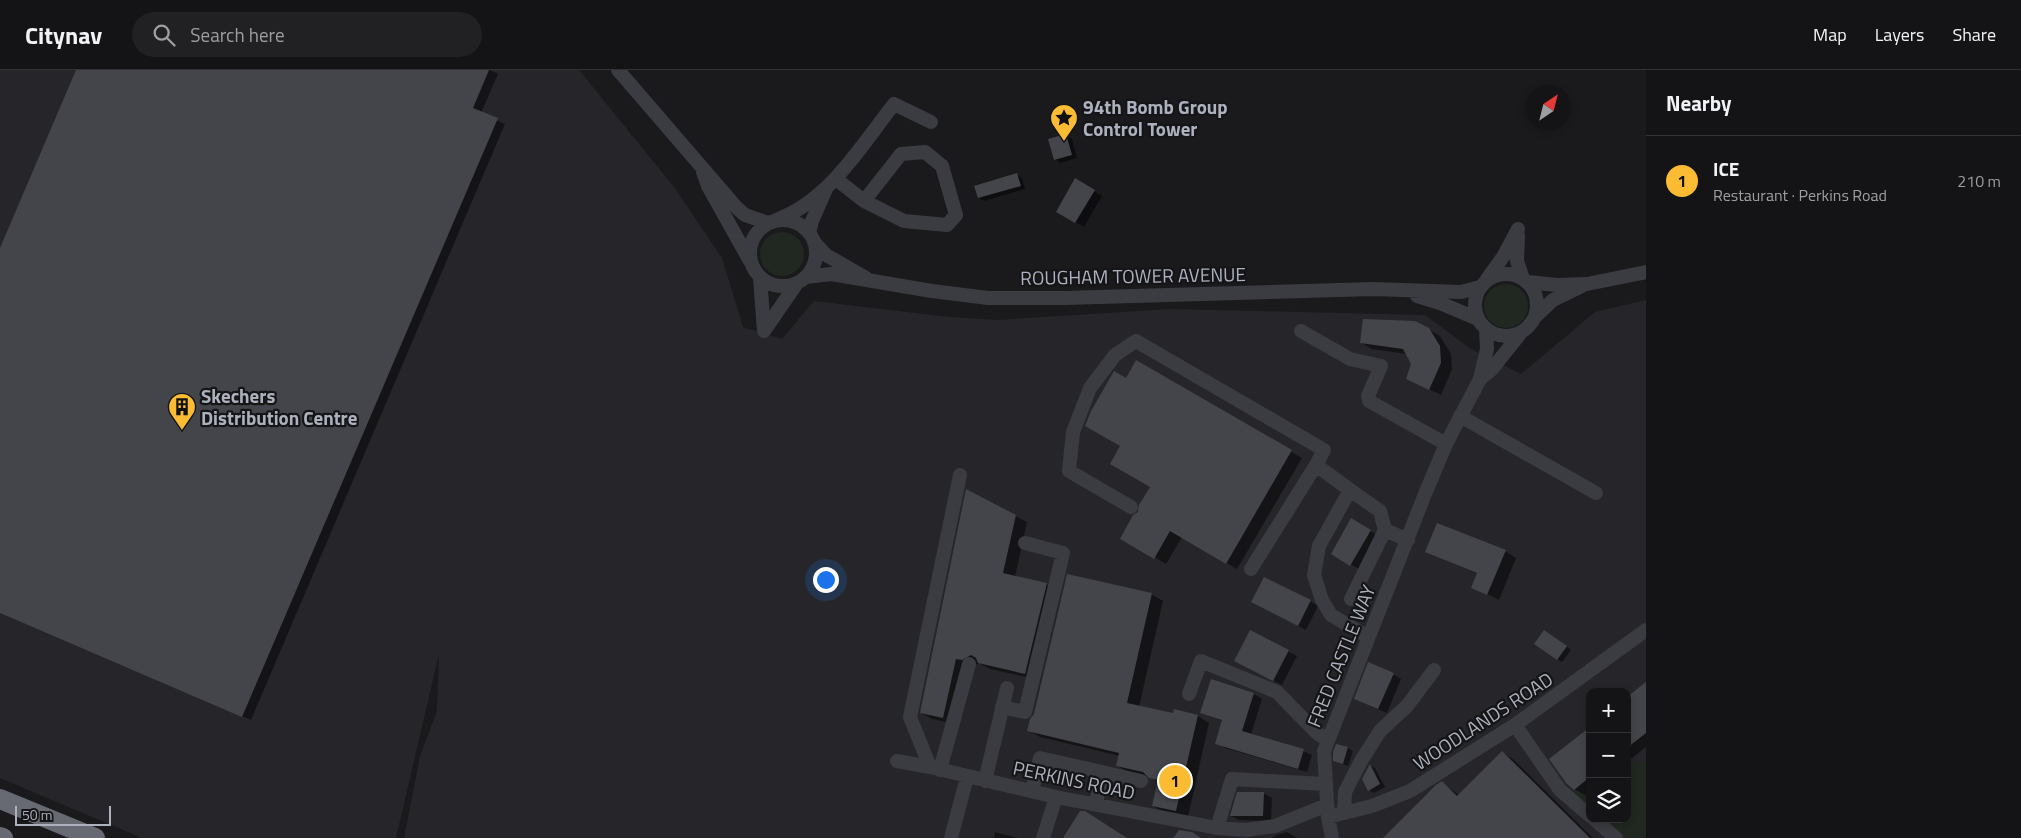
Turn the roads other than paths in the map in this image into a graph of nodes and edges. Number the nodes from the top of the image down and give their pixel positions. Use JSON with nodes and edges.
{"nodes":[{"id":1,"x":618,"y":70,"type":"edge"},
{"id":2,"x":931,"y":122,"type":"dead end"},
{"id":3,"x":702,"y":169,"type":"junction"},
{"id":4,"x":831,"y":184,"type":"junction"},
{"id":5,"x":864,"y":201,"type":"junction"},
{"id":6,"x":772,"y":222,"type":"junction"},
{"id":7,"x":811,"y":237,"type":"junction"},
{"id":8,"x":751,"y":264,"type":"junction"},
{"id":9,"x":1646,"y":272,"type":"edge"},
{"id":10,"x":760,"y":277,"type":"junction"},
{"id":11,"x":802,"y":280,"type":"junction"},
{"id":12,"x":868,"y":280,"type":"junction"},
{"id":13,"x":1526,"y":280,"type":"junction"},
{"id":14,"x":1483,"y":284,"type":"junction"},
{"id":15,"x":1587,"y":284,"type":"junction"},
{"id":16,"x":1400,"y":290,"type":"junction"},
{"id":17,"x":1535,"y":317,"type":"junction"},
{"id":18,"x":1482,"y":324,"type":"junction"},
{"id":19,"x":1301,"y":331,"type":"dead end"},
{"id":20,"x":1520,"y":334,"type":"junction"},
{"id":21,"x":1480,"y":379,"type":"junction"},
{"id":22,"x":1460,"y":416,"type":"junction"},
{"id":23,"x":1446,"y":444,"type":"junction"},
{"id":24,"x":1316,"y":465,"type":"junction"},
{"id":25,"x":960,"y":475,"type":"dead end"},
{"id":26,"x":1350,"y":490,"type":"junction"},
{"id":27,"x":1596,"y":493,"type":"dead end"},
{"id":28,"x":1131,"y":507,"type":"dead end"},
{"id":29,"x":1385,"y":530,"type":"junction"},
{"id":30,"x":1408,"y":540,"type":"junction"},
{"id":31,"x":1024,"y":543,"type":"dead end"},
{"id":32,"x":1251,"y":569,"type":"dead end"},
{"id":33,"x":1351,"y":599,"type":"dead end"},
{"id":34,"x":1646,"y":630,"type":"edge"},
{"id":35,"x":1368,"y":637,"type":"junction"},
{"id":36,"x":969,"y":664,"type":"dead end"},
{"id":37,"x":1434,"y":670,"type":"dead end"},
{"id":38,"x":1006,"y":688,"type":"dead end"},
{"id":39,"x":1189,"y":694,"type":"dead end"},
{"id":40,"x":1002,"y":707,"type":"junction"},
{"id":41,"x":1515,"y":726,"type":"junction"},
{"id":42,"x":1328,"y":740,"type":"junction"},
{"id":43,"x":897,"y":761,"type":"dead end"},
{"id":44,"x":935,"y":768,"type":"junction"},
{"id":45,"x":1102,"y":772,"type":"junction"},
{"id":46,"x":968,"y":777,"type":"junction"},
{"id":47,"x":985,"y":781,"type":"junction"},
{"id":48,"x":1141,"y":781,"type":"dead end"},
{"id":49,"x":1325,"y":784,"type":"junction"},
{"id":50,"x":1032,"y":791,"type":"junction"},
{"id":51,"x":1056,"y":796,"type":"junction"},
{"id":52,"x":0,"y":798,"type":"edge"},
{"id":53,"x":1096,"y":804,"type":"junction"},
{"id":54,"x":1327,"y":811,"type":"junction"},
{"id":55,"x":1344,"y":813,"type":"junction"},
{"id":56,"x":1586,"y":813,"type":"edge"},
{"id":57,"x":1599,"y":823,"type":"edge"},
{"id":58,"x":1217,"y":828,"type":"junction"},
{"id":59,"x":95,"y":838,"type":"edge"},
{"id":60,"x":951,"y":838,"type":"edge"},
{"id":61,"x":1042,"y":838,"type":"edge"},
{"id":62,"x":1332,"y":838,"type":"edge"},
{"id":63,"x":1616,"y":838,"type":"edge"}],
"edges":[{"from":1,"to":3,"type":"street"},
{"from":2,"to":4,"type":"street"},
{"from":3,"to":6,"type":"street"},
{"from":3,"to":8,"type":"street"},
{"from":4,"to":5,"type":"street"},
{"from":4,"to":6,"type":"street"},
{"from":4,"to":7,"type":"street"},
{"from":5,"to":5,"type":"street"},
{"from":6,"to":7,"type":"street"},
{"from":6,"to":8,"type":"street"},
{"from":7,"to":11,"type":"street"},
{"from":7,"to":12,"type":"street","name":"ROUGHAM TOWER AVENUE"},
{"from":8,"to":10,"type":"street"},
{"from":9,"to":15,"type":"street"},
{"from":10,"to":11,"type":"street"},
{"from":10,"to":11,"type":"street"},
{"from":11,"to":12,"type":"street","name":"ROUGHAM TOWER AVENUE"},
{"from":12,"to":16,"type":"street","name":"ROUGHAM TOWER AVENUE"},
{"from":13,"to":14,"type":"street"},
{"from":13,"to":14,"type":"street"},
{"from":13,"to":15,"type":"street"},
{"from":13,"to":17,"type":"street"},
{"from":14,"to":16,"type":"street","name":"ROUGHAM TOWER AVENUE"},
{"from":14,"to":18,"type":"street"},
{"from":15,"to":17,"type":"street"},
{"from":16,"to":18,"type":"street","name":"ROUGHAM TOWER AVENUE"},
{"from":17,"to":20,"type":"street"},
{"from":18,"to":20,"type":"street"},
{"from":18,"to":21,"type":"street"},
{"from":19,"to":23,"type":"street"},
{"from":20,"to":21,"type":"street"},
{"from":21,"to":22,"type":"street","name":"FRED CASTLE WAY"},
{"from":22,"to":23,"type":"street","name":"FRED CASTLE WAY"},
{"from":22,"to":27,"type":"street"},
{"from":23,"to":30,"type":"street","name":"FRED CASTLE WAY"},
{"from":24,"to":26,"type":"street"},
{"from":24,"to":28,"type":"street"},
{"from":24,"to":32,"type":"street"},
{"from":25,"to":44,"type":"street"},
{"from":26,"to":29,"type":"street"},
{"from":26,"to":35,"type":"street"},
{"from":29,"to":30,"type":"street"},
{"from":29,"to":33,"type":"street"},
{"from":30,"to":35,"type":"street","name":"FRED CASTLE WAY"},
{"from":31,"to":40,"type":"street"},
{"from":34,"to":41,"type":"street","name":"WOODLANDS ROAD"},
{"from":35,"to":42,"type":"street","name":"FRED CASTLE WAY"},
{"from":36,"to":44,"type":"street"},
{"from":37,"to":55,"type":"street"},
{"from":38,"to":40,"type":"street"},
{"from":39,"to":42,"type":"street"},
{"from":40,"to":47,"type":"street"},
{"from":41,"to":55,"type":"street","name":"WOODLANDS ROAD"},
{"from":41,"to":56,"type":"street"},
{"from":42,"to":49,"type":"street","name":"FRED CASTLE WAY"},
{"from":43,"to":44,"type":"street","name":"PERKINS ROAD"},
{"from":44,"to":46,"type":"street","name":"PERKINS ROAD"},
{"from":45,"to":48,"type":"street"},
{"from":45,"to":50,"type":"street"},
{"from":45,"to":53,"type":"street"},
{"from":46,"to":47,"type":"street","name":"PERKINS ROAD"},
{"from":46,"to":60,"type":"street"},
{"from":47,"to":50,"type":"street","name":"PERKINS ROAD"},
{"from":49,"to":54,"type":"street","name":"FRED CASTLE WAY"},
{"from":49,"to":58,"type":"street"},
{"from":50,"to":51,"type":"street","name":"PERKINS ROAD"},
{"from":51,"to":53,"type":"street","name":"PERKINS ROAD"},
{"from":51,"to":61,"type":"street"},
{"from":52,"to":59,"type":"highway"},
{"from":53,"to":58,"type":"street","name":"PERKINS ROAD"},
{"from":54,"to":55,"type":"street","name":"WOODLANDS ROAD"},
{"from":54,"to":58,"type":"street","name":"PERKINS ROAD"},
{"from":54,"to":62,"type":"street","name":"FRED CASTLE WAY"},
{"from":57,"to":63,"type":"street"}]}
